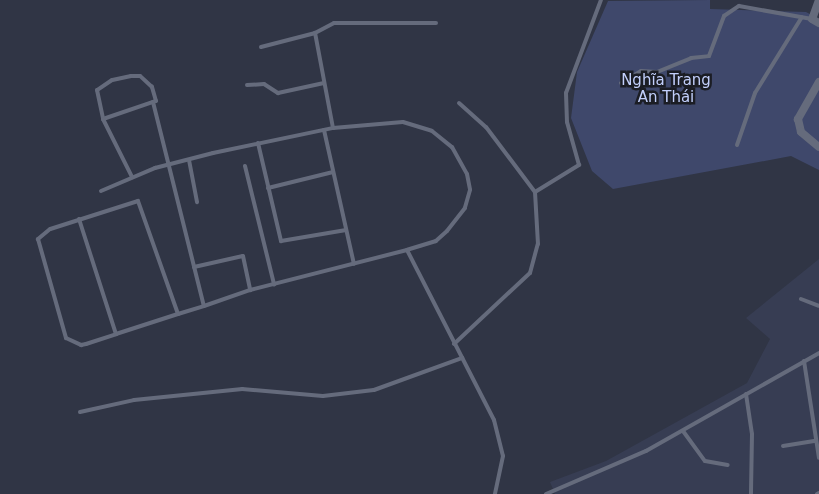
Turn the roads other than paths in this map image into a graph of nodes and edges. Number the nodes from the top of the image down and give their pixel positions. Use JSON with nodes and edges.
{"nodes":[{"id":1,"x":601,"y":0,"type":"edge"},
{"id":2,"x":819,"y":0,"type":"edge"},
{"id":3,"x":802,"y":17,"type":"junction"},
{"id":4,"x":816,"y":21,"type":"edge"},
{"id":5,"x":436,"y":23,"type":"dead end"},
{"id":6,"x":315,"y":34,"type":"junction"},
{"id":7,"x":261,"y":47,"type":"dead end"},
{"id":8,"x":819,"y":82,"type":"edge"},
{"id":9,"x":324,"y":83,"type":"junction"},
{"id":10,"x":621,"y":84,"type":"dead end"},
{"id":11,"x":247,"y":85,"type":"dead end"},
{"id":12,"x":152,"y":102,"type":"junction"},
{"id":13,"x":459,"y":103,"type":"dead end"},
{"id":14,"x":103,"y":119,"type":"junction"},
{"id":15,"x":333,"y":128,"type":"junction"},
{"id":16,"x":324,"y":130,"type":"junction"},
{"id":17,"x":258,"y":144,"type":"junction"},
{"id":18,"x":736,"y":144,"type":"dead end"},
{"id":19,"x":819,"y":147,"type":"edge"},
{"id":20,"x":189,"y":160,"type":"junction"},
{"id":21,"x":168,"y":165,"type":"junction"},
{"id":22,"x":245,"y":166,"type":"dead end"},
{"id":23,"x":333,"y":172,"type":"junction"},
{"id":24,"x":132,"y":177,"type":"junction"},
{"id":25,"x":268,"y":188,"type":"junction"},
{"id":26,"x":101,"y":191,"type":"dead end"},
{"id":27,"x":535,"y":192,"type":"junction"},
{"id":28,"x":197,"y":202,"type":"dead end"},
{"id":29,"x":79,"y":219,"type":"junction"},
{"id":30,"x":346,"y":230,"type":"junction"},
{"id":31,"x":407,"y":250,"type":"junction"},
{"id":32,"x":354,"y":264,"type":"junction"},
{"id":33,"x":194,"y":267,"type":"junction"},
{"id":34,"x":274,"y":284,"type":"junction"},
{"id":35,"x":250,"y":290,"type":"junction"},
{"id":36,"x":801,"y":299,"type":"dead end"},
{"id":37,"x":204,"y":306,"type":"junction"},
{"id":38,"x":819,"y":306,"type":"edge"},
{"id":39,"x":178,"y":314,"type":"junction"},
{"id":40,"x":116,"y":334,"type":"junction"},
{"id":41,"x":454,"y":344,"type":"junction"},
{"id":42,"x":819,"y":353,"type":"edge"},
{"id":43,"x":462,"y":358,"type":"junction"},
{"id":44,"x":804,"y":362,"type":"junction"},
{"id":45,"x":746,"y":394,"type":"junction"},
{"id":46,"x":80,"y":412,"type":"dead end"},
{"id":47,"x":682,"y":431,"type":"junction"},
{"id":48,"x":816,"y":441,"type":"junction"},
{"id":49,"x":783,"y":446,"type":"dead end"},
{"id":50,"x":819,"y":458,"type":"edge"},
{"id":51,"x":728,"y":464,"type":"dead end"},
{"id":52,"x":495,"y":494,"type":"edge"},
{"id":53,"x":546,"y":494,"type":"edge"},
{"id":54,"x":751,"y":494,"type":"edge"}],
"edges":[{"from":1,"to":27,"type":"lane"},
{"from":2,"to":4,"type":"street"},
{"from":3,"to":4,"type":"lane"},
{"from":3,"to":10,"type":"lane"},
{"from":3,"to":18,"type":"lane"},
{"from":5,"to":6,"type":"lane"},
{"from":6,"to":7,"type":"lane"},
{"from":6,"to":9,"type":"lane"},
{"from":8,"to":19,"type":"street"},
{"from":9,"to":11,"type":"lane"},
{"from":9,"to":15,"type":"lane"},
{"from":12,"to":14,"type":"lane"},
{"from":12,"to":14,"type":"lane"},
{"from":12,"to":21,"type":"lane"},
{"from":13,"to":27,"type":"lane"},
{"from":14,"to":24,"type":"lane"},
{"from":15,"to":16,"type":"lane"},
{"from":15,"to":31,"type":"lane"},
{"from":16,"to":17,"type":"lane"},
{"from":16,"to":23,"type":"lane"},
{"from":17,"to":20,"type":"lane"},
{"from":17,"to":25,"type":"lane"},
{"from":20,"to":21,"type":"lane"},
{"from":20,"to":28,"type":"lane"},
{"from":21,"to":24,"type":"lane"},
{"from":21,"to":33,"type":"lane"},
{"from":22,"to":34,"type":"lane"},
{"from":23,"to":25,"type":"lane"},
{"from":23,"to":30,"type":"lane"},
{"from":24,"to":26,"type":"lane"},
{"from":25,"to":30,"type":"lane"},
{"from":27,"to":41,"type":"lane"},
{"from":29,"to":39,"type":"lane"},
{"from":29,"to":40,"type":"lane"},
{"from":29,"to":40,"type":"lane"},
{"from":30,"to":32,"type":"lane"},
{"from":31,"to":32,"type":"lane"},
{"from":31,"to":41,"type":"lane"},
{"from":32,"to":34,"type":"lane"},
{"from":33,"to":35,"type":"lane"},
{"from":33,"to":37,"type":"lane"},
{"from":34,"to":35,"type":"lane"},
{"from":35,"to":37,"type":"lane"},
{"from":36,"to":38,"type":"lane"},
{"from":37,"to":39,"type":"lane"},
{"from":39,"to":40,"type":"lane"},
{"from":41,"to":43,"type":"lane"},
{"from":42,"to":44,"type":"lane"},
{"from":43,"to":46,"type":"lane"},
{"from":43,"to":52,"type":"lane"},
{"from":44,"to":45,"type":"lane"},
{"from":44,"to":48,"type":"lane"},
{"from":45,"to":47,"type":"lane"},
{"from":45,"to":54,"type":"lane"},
{"from":47,"to":51,"type":"lane"},
{"from":47,"to":53,"type":"lane"},
{"from":48,"to":49,"type":"lane"},
{"from":48,"to":50,"type":"lane"}]}
